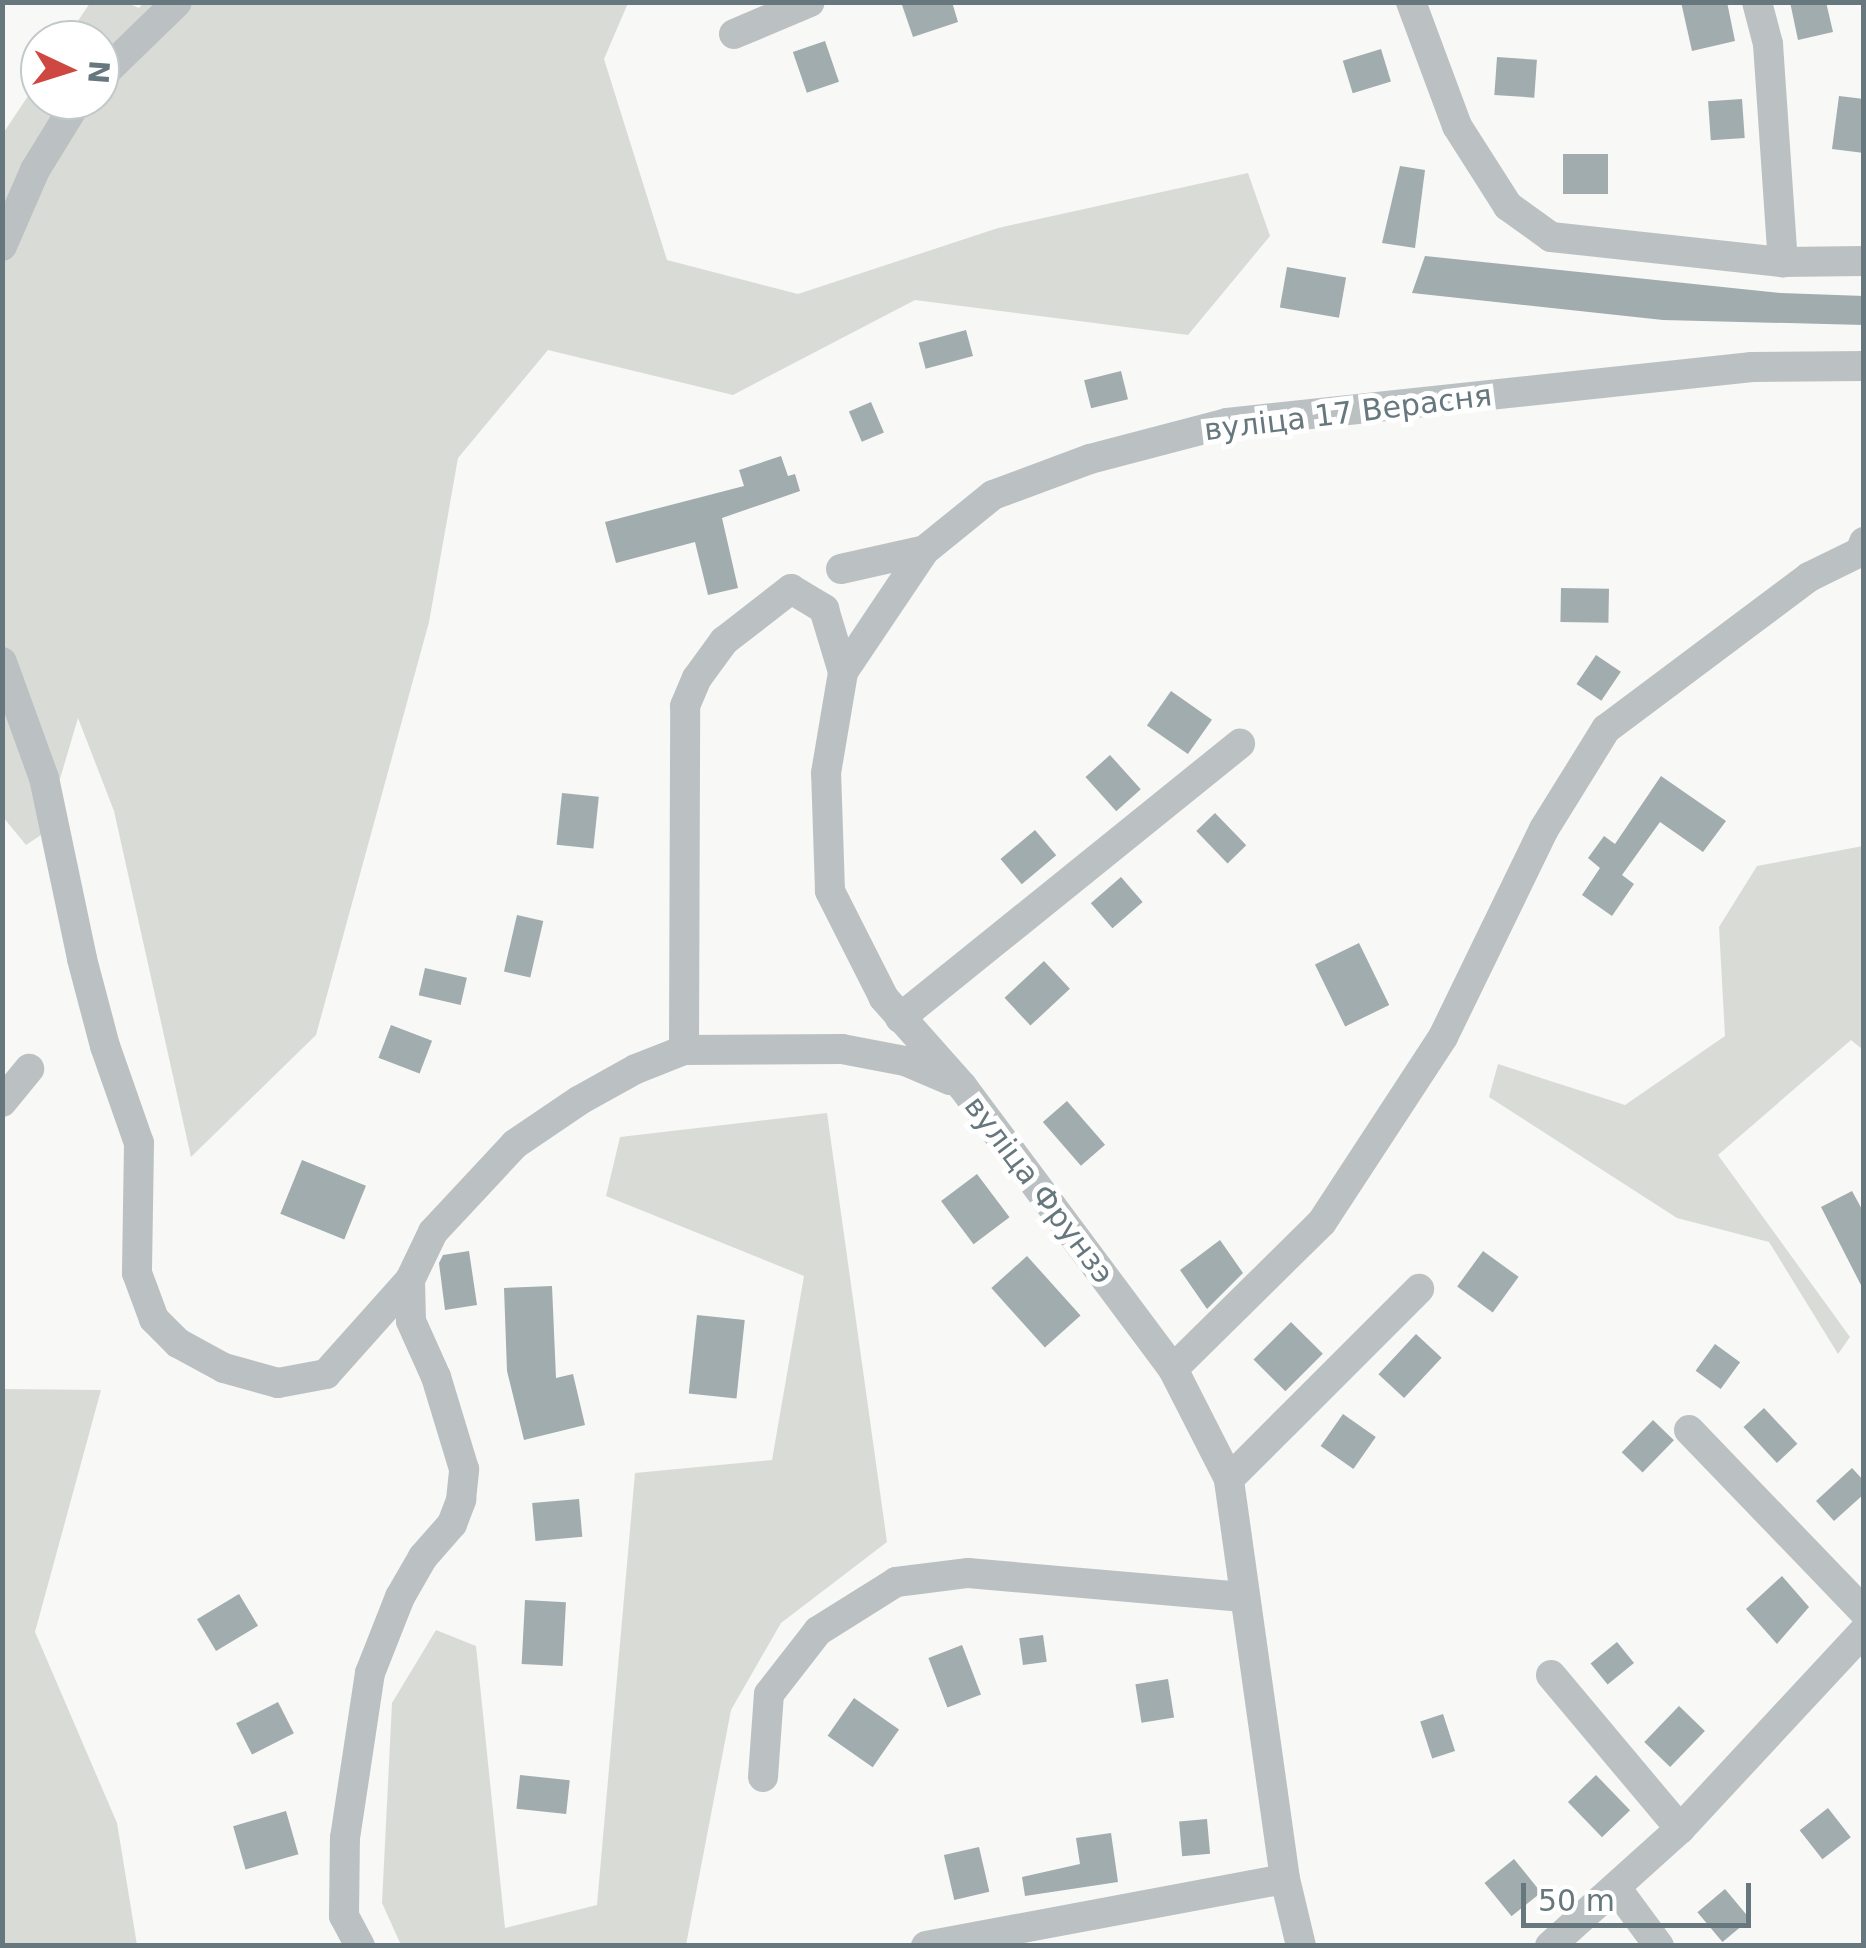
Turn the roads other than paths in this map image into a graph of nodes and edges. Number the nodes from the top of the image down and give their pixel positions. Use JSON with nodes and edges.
{"nodes":[{"id":1,"x":177,"y":2,"type":"edge"},
{"id":2,"x":810,"y":2,"type":"edge"},
{"id":3,"x":1410,"y":2,"type":"edge"},
{"id":4,"x":1758,"y":2,"type":"edge"},
{"id":5,"x":734,"y":34,"type":"dead end"},
{"id":6,"x":120,"y":58,"type":"edge"},
{"id":7,"x":66,"y":120,"type":"edge"},
{"id":8,"x":2,"y":246,"type":"edge"},
{"id":9,"x":1864,"y":261,"type":"edge"},
{"id":10,"x":1783,"y":262,"type":"junction"},
{"id":11,"x":1864,"y":366,"type":"edge"},
{"id":12,"x":1864,"y":542,"type":"edge"},
{"id":13,"x":924,"y":550,"type":"junction"},
{"id":14,"x":841,"y":570,"type":"dead end"},
{"id":15,"x":2,"y":662,"type":"edge"},
{"id":16,"x":842,"y":672,"type":"junction"},
{"id":17,"x":1240,"y":744,"type":"dead end"},
{"id":18,"x":900,"y":1018,"type":"junction"},
{"id":19,"x":684,"y":1050,"type":"junction"},
{"id":20,"x":29,"y":1069,"type":"dead end"},
{"id":21,"x":962,"y":1086,"type":"junction"},
{"id":22,"x":2,"y":1102,"type":"edge"},
{"id":23,"x":410,"y":1280,"type":"junction"},
{"id":24,"x":1419,"y":1289,"type":"dead end"},
{"id":25,"x":1173,"y":1369,"type":"junction"},
{"id":26,"x":1689,"y":1430,"type":"dead end"},
{"id":27,"x":1229,"y":1479,"type":"junction"},
{"id":28,"x":1243,"y":1597,"type":"junction"},
{"id":29,"x":1864,"y":1612,"type":"edge"},
{"id":30,"x":1864,"y":1631,"type":"edge"},
{"id":31,"x":1551,"y":1676,"type":"dead end"},
{"id":32,"x":763,"y":1777,"type":"dead end"},
{"id":33,"x":1680,"y":1829,"type":"junction"},
{"id":34,"x":1284,"y":1879,"type":"junction"},
{"id":35,"x":1618,"y":1889,"type":"junction"},
{"id":36,"x":360,"y":1946,"type":"edge"},
{"id":37,"x":926,"y":1946,"type":"edge"},
{"id":38,"x":1301,"y":1946,"type":"edge"},
{"id":39,"x":1550,"y":1946,"type":"edge"},
{"id":40,"x":1659,"y":1946,"type":"edge"}],
"edges":[{"from":1,"to":6,"type":"street"},
{"from":2,"to":5,"type":"street"},
{"from":3,"to":10,"type":"street"},
{"from":4,"to":10,"type":"street"},
{"from":7,"to":8,"type":"street"},
{"from":9,"to":10,"type":"street"},
{"from":11,"to":13,"type":"street","name":"вуліца 17 Верасня"},
{"from":12,"to":25,"type":"street"},
{"from":13,"to":14,"type":"street"},
{"from":13,"to":16,"type":"street","name":"вуліца 17 Верасня"},
{"from":15,"to":23,"type":"street","name":"вуліца Фрунзэ"},
{"from":16,"to":18,"type":"street","name":"вуліца 17 Верасня"},
{"from":16,"to":19,"type":"street"},
{"from":17,"to":18,"type":"street"},
{"from":18,"to":21,"type":"street","name":"вуліца 17 Верасня"},
{"from":19,"to":21,"type":"street","name":"вуліца Фрунзэ"},
{"from":19,"to":23,"type":"street","name":"вуліца Фрунзэ"},
{"from":20,"to":22,"type":"street"},
{"from":21,"to":25,"type":"street","name":"вуліца Фрунзэ"},
{"from":23,"to":36,"type":"street"},
{"from":24,"to":27,"type":"street"},
{"from":25,"to":27,"type":"street","name":"вуліца Фрунзэ"},
{"from":26,"to":29,"type":"street"},
{"from":27,"to":28,"type":"street","name":"вуліца Фрунзэ"},
{"from":28,"to":32,"type":"street"},
{"from":28,"to":34,"type":"street","name":"вуліца Фрунзэ"},
{"from":30,"to":33,"type":"street"},
{"from":31,"to":33,"type":"street"},
{"from":33,"to":35,"type":"street"},
{"from":34,"to":37,"type":"street"},
{"from":34,"to":38,"type":"street","name":"вуліца Фрунзэ"},
{"from":35,"to":39,"type":"street"},
{"from":35,"to":40,"type":"street"}]}
